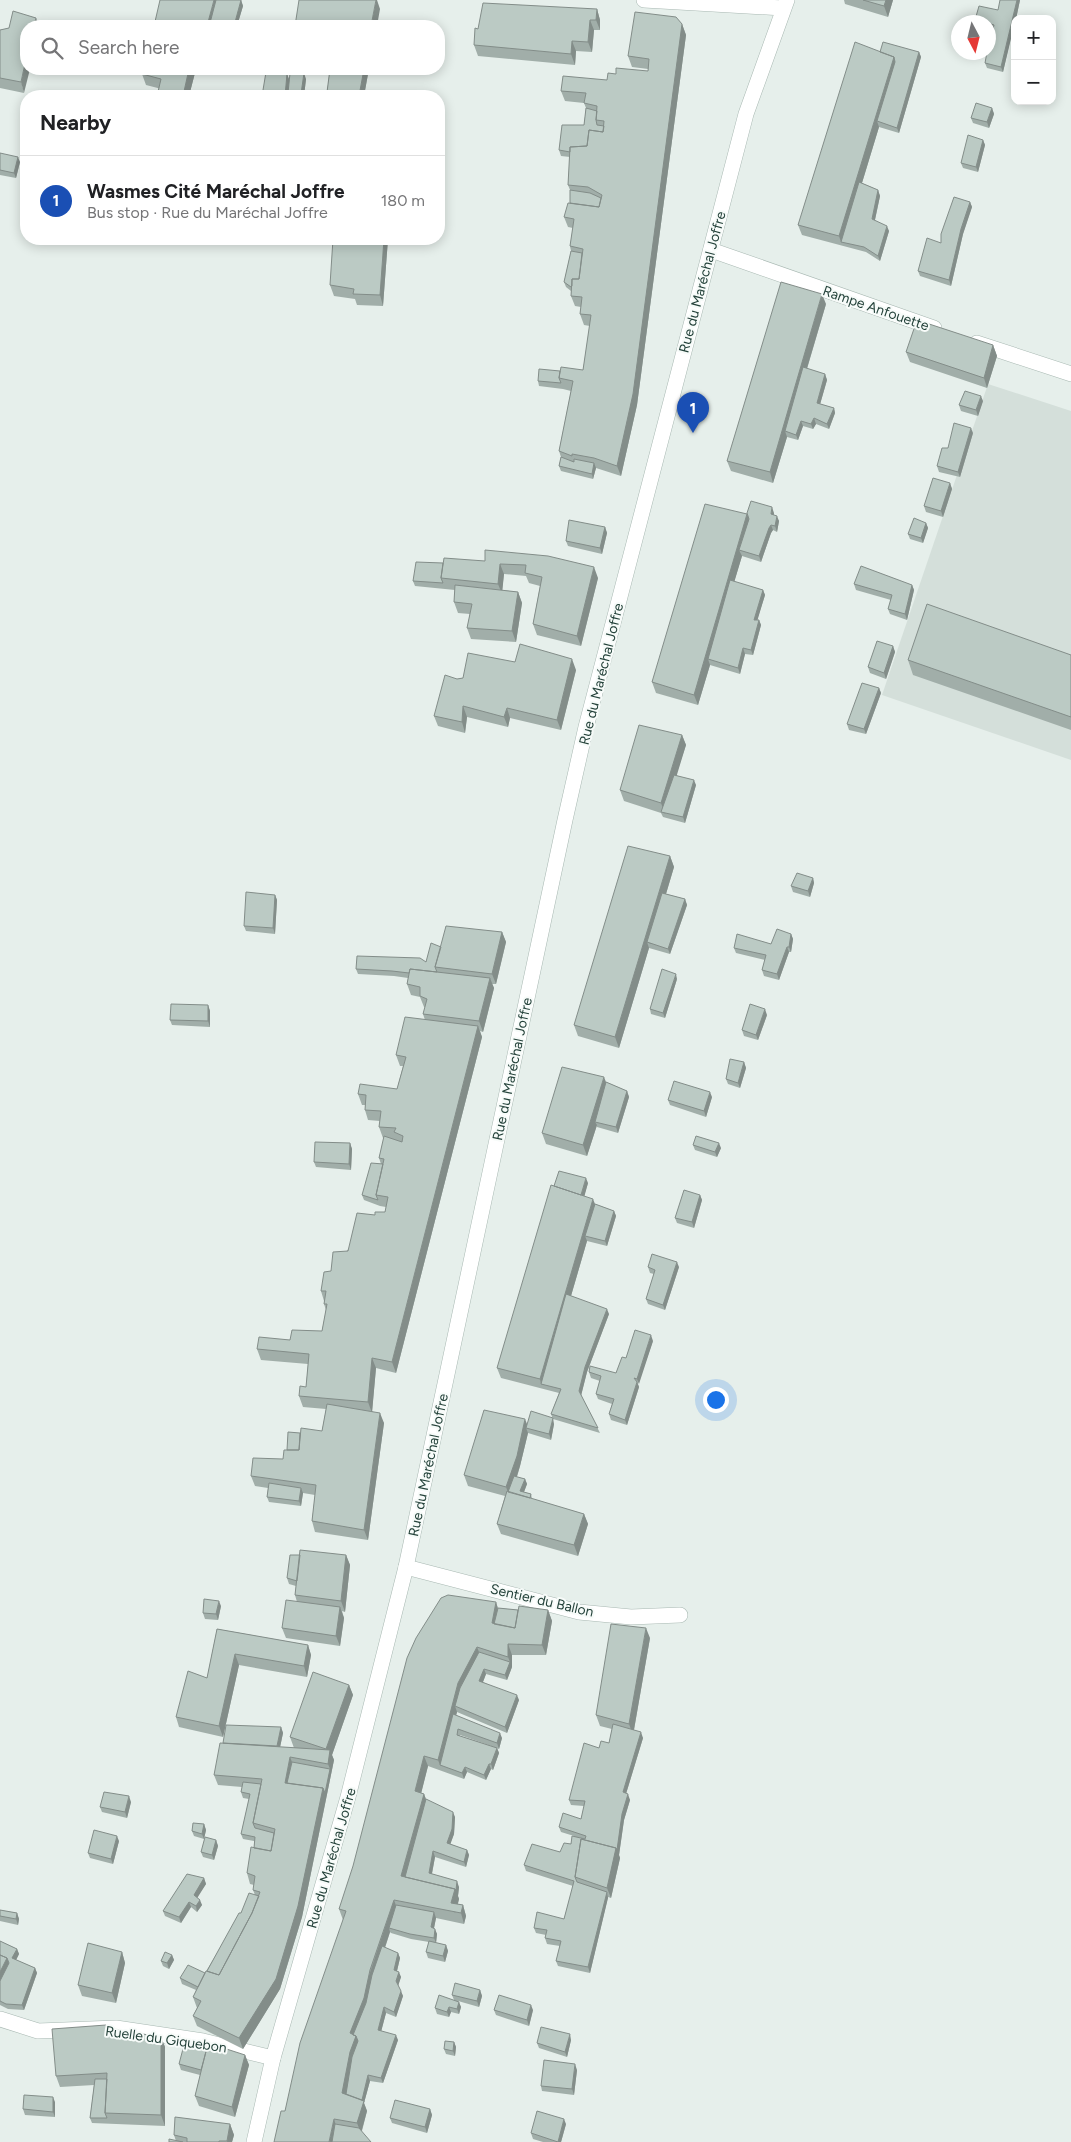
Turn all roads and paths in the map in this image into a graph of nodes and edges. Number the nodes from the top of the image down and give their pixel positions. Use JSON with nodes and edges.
{"nodes":[{"id":1,"x":644,"y":0,"type":"edge"},
{"id":2,"x":785,"y":4,"type":"edge"},
{"id":3,"x":711,"y":250,"type":"junction"},
{"id":4,"x":944,"y":332,"type":"edge"},
{"id":5,"x":962,"y":338,"type":"edge"},
{"id":6,"x":1071,"y":374,"type":"edge"},
{"id":7,"x":406,"y":1567,"type":"junction"},
{"id":8,"x":680,"y":1615,"type":"dead end"},
{"id":9,"x":0,"y":2019,"type":"edge"},
{"id":10,"x":273,"y":2058,"type":"junction"},
{"id":11,"x":254,"y":2142,"type":"edge"}],
"edges":[{"from":1,"to":2,"type":"street"},
{"from":2,"to":3,"type":"street","name":"Rue du Maréchal Joffre"},
{"from":3,"to":4,"type":"street","name":"Rampe Anfouette"},
{"from":3,"to":7,"type":"street","name":"Rue du Maréchal Joffre"},
{"from":5,"to":6,"type":"street"},
{"from":7,"to":8,"type":"street","name":"Sentier du Ballon"},
{"from":7,"to":10,"type":"street","name":"Rue du Maréchal Joffre"},
{"from":9,"to":10,"type":"street","name":"Ruelle du Giquebon"},
{"from":10,"to":11,"type":"street","name":"Rue du Maréchal Joffre"}]}
